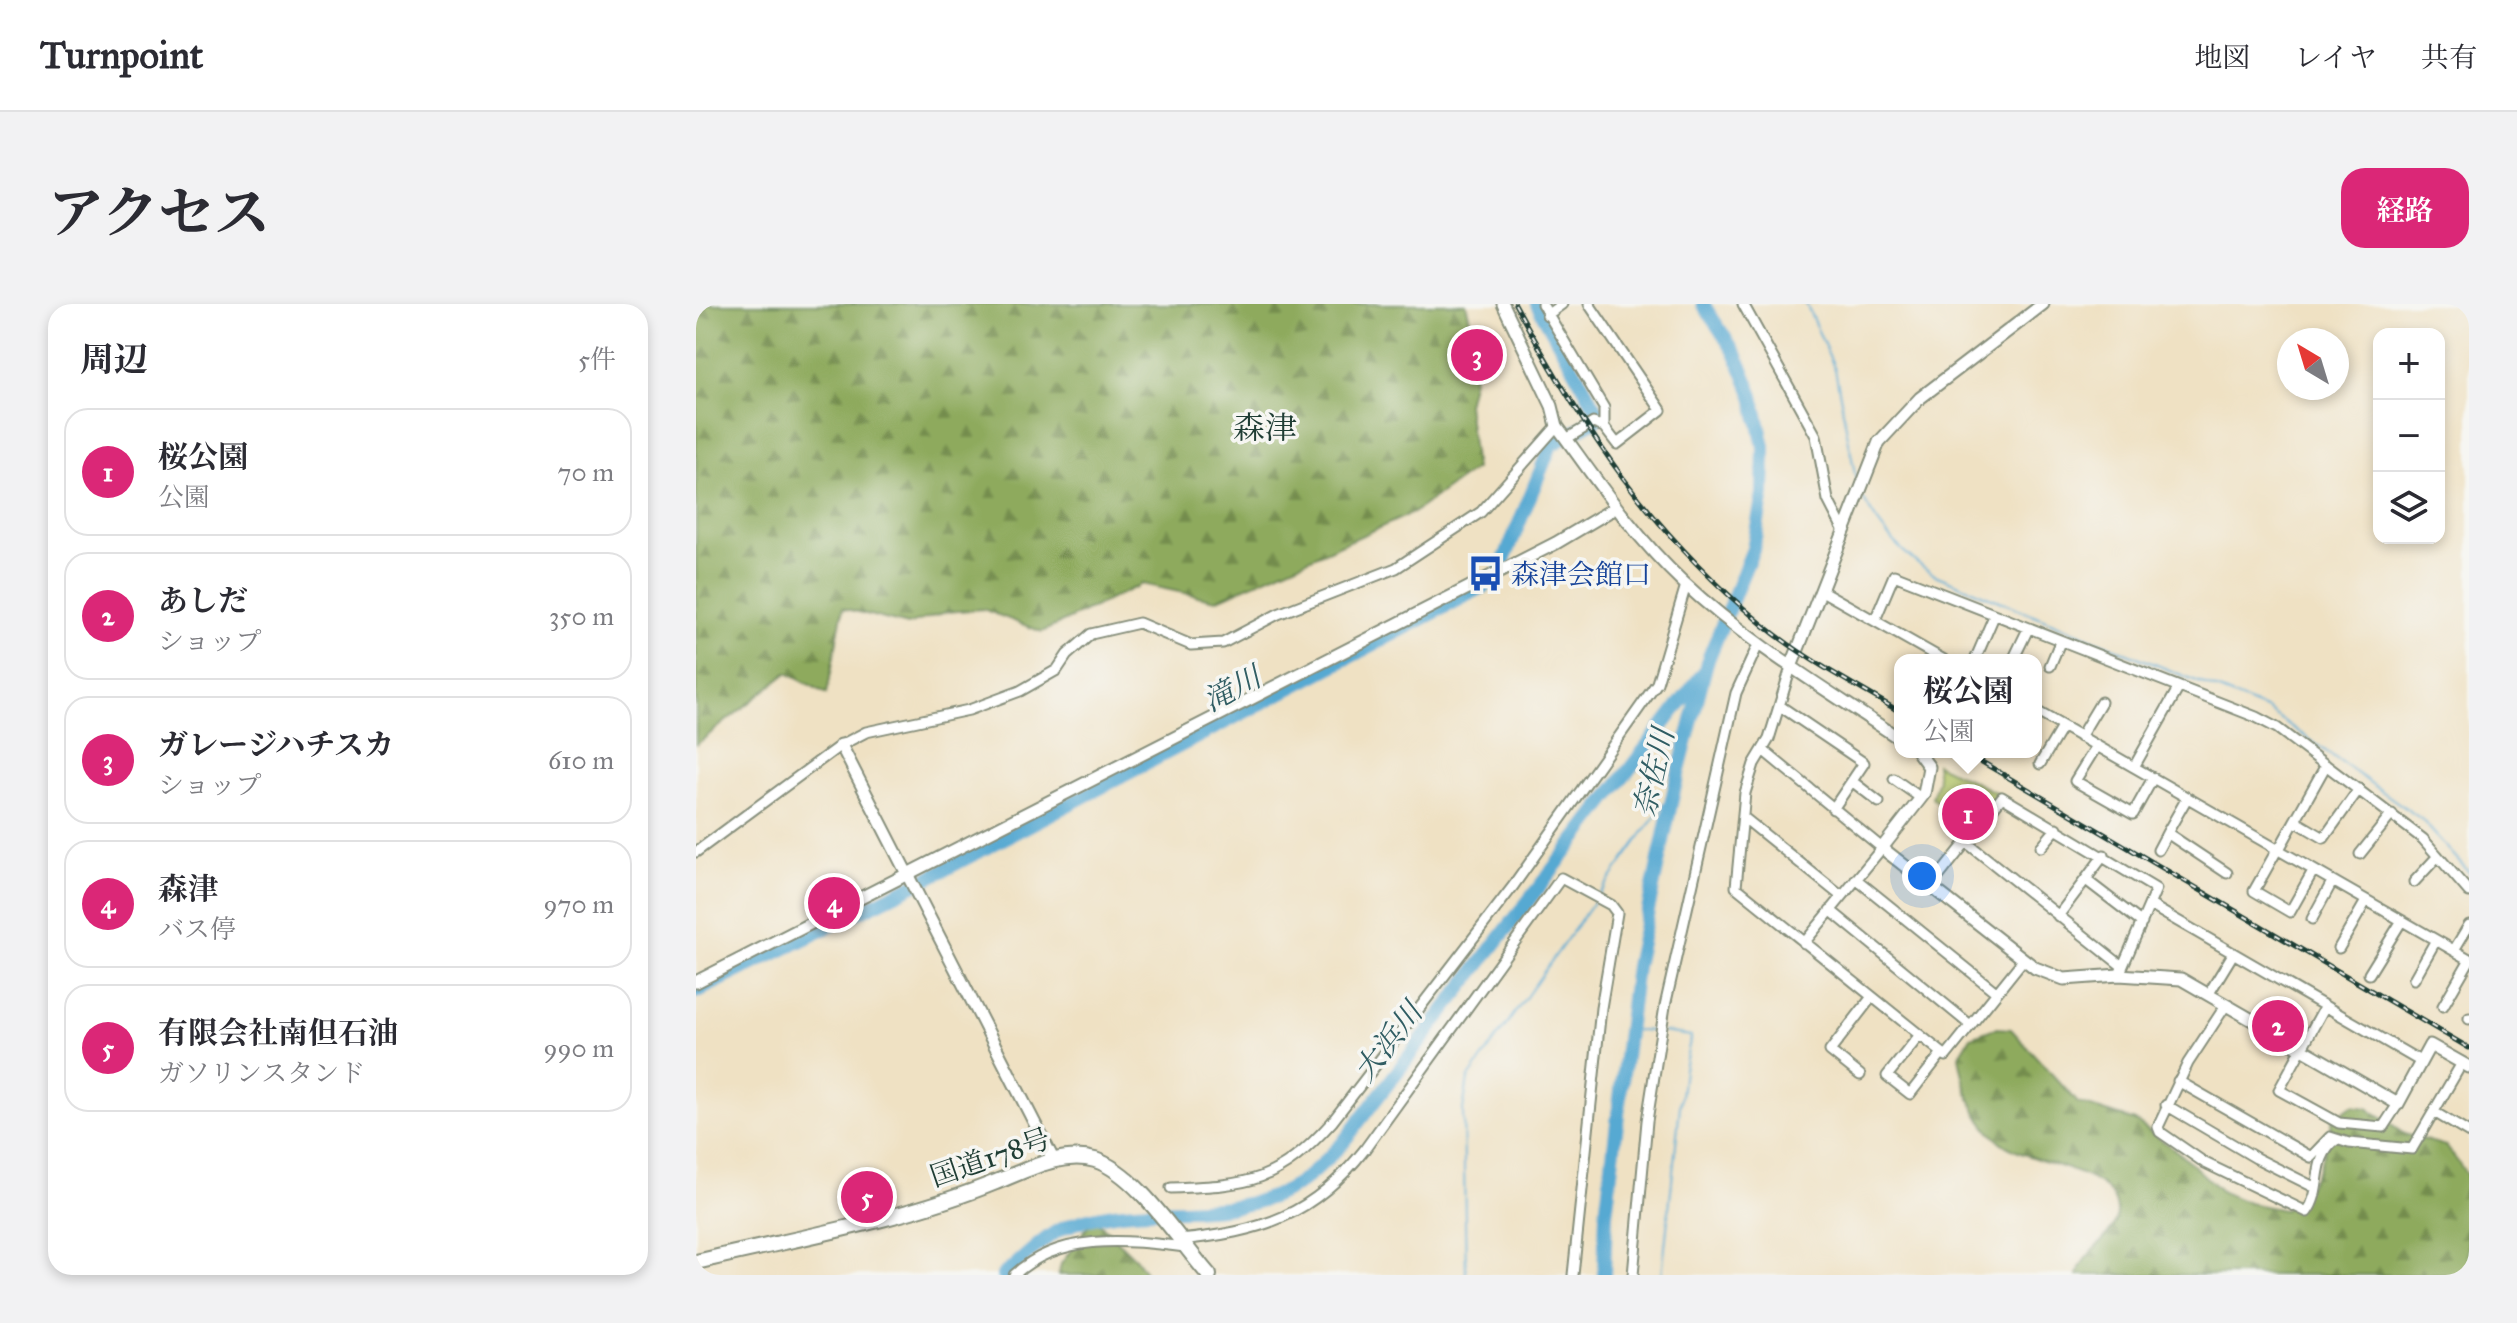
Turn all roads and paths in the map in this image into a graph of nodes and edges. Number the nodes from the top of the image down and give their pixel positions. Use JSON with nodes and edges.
{"nodes":[{"id":1,"x":1503,"y":304,"type":"edge"},
{"id":2,"x":1542,"y":304,"type":"edge"},
{"id":3,"x":1562,"y":304,"type":"edge"},
{"id":4,"x":1589,"y":304,"type":"edge"},
{"id":5,"x":1743,"y":304,"type":"edge"},
{"id":6,"x":2043,"y":304,"type":"edge"},
{"id":7,"x":1547,"y":315,"type":"junction"},
{"id":8,"x":1557,"y":426,"type":"junction"},
{"id":9,"x":1604,"y":427,"type":"junction"},
{"id":10,"x":1566,"y":439,"type":"junction"},
{"id":11,"x":1615,"y":508,"type":"junction"},
{"id":12,"x":1846,"y":526,"type":"junction"},
{"id":13,"x":1686,"y":585,"type":"junction"},
{"id":14,"x":1822,"y":591,"type":"junction"},
{"id":15,"x":1994,"y":616,"type":"junction"},
{"id":16,"x":1875,"y":620,"type":"junction"},
{"id":17,"x":2028,"y":629,"type":"junction"},
{"id":18,"x":2060,"y":642,"type":"junction"},
{"id":19,"x":1758,"y":645,"type":"junction"},
{"id":20,"x":1930,"y":654,"type":"edge"},
{"id":21,"x":1978,"y":654,"type":"edge"},
{"id":22,"x":2016,"y":654,"type":"edge"},
{"id":23,"x":2050,"y":666,"type":"dead end"},
{"id":24,"x":1791,"y":667,"type":"junction"},
{"id":25,"x":2179,"y":687,"type":"junction"},
{"id":26,"x":2101,"y":702,"type":"dead end"},
{"id":27,"x":1780,"y":706,"type":"junction"},
{"id":28,"x":2042,"y":715,"type":"edge"},
{"id":29,"x":2062,"y":727,"type":"junction"},
{"id":30,"x":1894,"y":735,"type":"edge"},
{"id":31,"x":2080,"y":737,"type":"junction"},
{"id":32,"x":841,"y":745,"type":"junction"},
{"id":33,"x":2096,"y":747,"type":"junction"},
{"id":34,"x":1764,"y":751,"type":"junction"},
{"id":35,"x":1922,"y":758,"type":"edge"},
{"id":36,"x":2040,"y":764,"type":"dead end"},
{"id":37,"x":2326,"y":765,"type":"junction"},
{"id":38,"x":2134,"y":767,"type":"junction"},
{"id":39,"x":2153,"y":778,"type":"junction"},
{"id":40,"x":1894,"y":779,"type":"dead end"},
{"id":41,"x":1853,"y":782,"type":"junction"},
{"id":42,"x":2359,"y":789,"type":"junction"},
{"id":43,"x":1921,"y":798,"type":"junction"},
{"id":44,"x":2187,"y":798,"type":"junction"},
{"id":45,"x":1879,"y":802,"type":"dead end"},
{"id":46,"x":1833,"y":809,"type":"junction"},
{"id":47,"x":2392,"y":814,"type":"junction"},
{"id":48,"x":1743,"y":817,"type":"junction"},
{"id":49,"x":2295,"y":821,"type":"junction"},
{"id":50,"x":2057,"y":828,"type":"junction"},
{"id":51,"x":2167,"y":833,"type":"junction"},
{"id":52,"x":1966,"y":842,"type":"junction"},
{"id":53,"x":2041,"y":847,"type":"dead end"},
{"id":54,"x":1882,"y":848,"type":"junction"},
{"id":55,"x":2158,"y":850,"type":"dead end"},
{"id":56,"x":2278,"y":850,"type":"junction"},
{"id":57,"x":696,"y":852,"type":"edge"},
{"id":58,"x":2360,"y":854,"type":"dead end"},
{"id":59,"x":2104,"y":855,"type":"junction"},
{"id":60,"x":2438,"y":856,"type":"junction"},
{"id":61,"x":2313,"y":871,"type":"junction"},
{"id":62,"x":2227,"y":873,"type":"dead end"},
{"id":63,"x":907,"y":875,"type":"junction"},
{"id":64,"x":1856,"y":879,"type":"junction"},
{"id":65,"x":2086,"y":880,"type":"junction"},
{"id":66,"x":2332,"y":882,"type":"junction"},
{"id":67,"x":2414,"y":882,"type":"dead end"},
{"id":68,"x":1932,"y":885,"type":"junction"},
{"id":69,"x":2469,"y":892,"type":"edge"},
{"id":70,"x":1841,"y":896,"type":"junction"},
{"id":71,"x":2366,"y":901,"type":"junction"},
{"id":72,"x":2150,"y":905,"type":"junction"},
{"id":73,"x":1830,"y":910,"type":"junction"},
{"id":74,"x":2058,"y":916,"type":"junction"},
{"id":75,"x":2312,"y":919,"type":"dead end"},
{"id":76,"x":2401,"y":922,"type":"junction"},
{"id":77,"x":2142,"y":923,"type":"junction"},
{"id":78,"x":2469,"y":925,"type":"edge"},
{"id":79,"x":2436,"y":940,"type":"junction"},
{"id":80,"x":1804,"y":943,"type":"junction"},
{"id":81,"x":2339,"y":948,"type":"dead end"},
{"id":82,"x":2454,"y":950,"type":"junction"},
{"id":83,"x":2233,"y":954,"type":"junction"},
{"id":84,"x":2023,"y":960,"type":"junction"},
{"id":85,"x":2469,"y":960,"type":"edge"},
{"id":86,"x":2120,"y":970,"type":"junction"},
{"id":87,"x":2369,"y":974,"type":"dead end"},
{"id":88,"x":2414,"y":979,"type":"dead end"},
{"id":89,"x":696,"y":982,"type":"edge"},
{"id":90,"x":1996,"y":992,"type":"junction"},
{"id":91,"x":2208,"y":995,"type":"junction"},
{"id":92,"x":1871,"y":998,"type":"junction"},
{"id":93,"x":2226,"y":1005,"type":"junction"},
{"id":94,"x":2325,"y":1006,"type":"junction"},
{"id":95,"x":2443,"y":1006,"type":"dead end"},
{"id":96,"x":1969,"y":1024,"type":"junction"},
{"id":97,"x":1919,"y":1036,"type":"junction"},
{"id":98,"x":2302,"y":1050,"type":"junction"},
{"id":99,"x":1942,"y":1053,"type":"junction"},
{"id":100,"x":2420,"y":1061,"type":"junction"},
{"id":101,"x":2466,"y":1065,"type":"edge"},
{"id":102,"x":1860,"y":1075,"type":"dead end"},
{"id":103,"x":2178,"y":1081,"type":"junction"},
{"id":104,"x":2398,"y":1104,"type":"junction"},
{"id":105,"x":2166,"y":1105,"type":"junction"},
{"id":106,"x":2434,"y":1112,"type":"junction"},
{"id":107,"x":2469,"y":1133,"type":"edge"},
{"id":108,"x":2336,"y":1140,"type":"junction"},
{"id":109,"x":1054,"y":1161,"type":"junction"},
{"id":110,"x":1171,"y":1188,"type":"dead end"},
{"id":111,"x":2316,"y":1188,"type":"junction"},
{"id":112,"x":1179,"y":1239,"type":"junction"},
{"id":113,"x":696,"y":1262,"type":"edge"},
{"id":114,"x":1014,"y":1275,"type":"edge"},
{"id":115,"x":1209,"y":1275,"type":"edge"},
{"id":116,"x":1573,"y":1275,"type":"edge"},
{"id":117,"x":1633,"y":1275,"type":"edge"}],
"edges":[{"from":1,"to":8,"type":"street"},
{"from":2,"to":7,"type":"street"},
{"from":3,"to":7,"type":"street"},
{"from":4,"to":9,"type":"street"},
{"from":5,"to":12,"type":"street"},
{"from":6,"to":12,"type":"street"},
{"from":7,"to":9,"type":"street"},
{"from":8,"to":10,"type":"street"},
{"from":8,"to":32,"type":"street"},
{"from":9,"to":10,"type":"street"},
{"from":10,"to":11,"type":"street"},
{"from":11,"to":13,"type":"street"},
{"from":11,"to":63,"type":"street"},
{"from":12,"to":14,"type":"street"},
{"from":13,"to":19,"type":"street"},
{"from":13,"to":110,"type":"street"},
{"from":14,"to":16,"type":"street"},
{"from":14,"to":24,"type":"street"},
{"from":15,"to":16,"type":"street"},
{"from":15,"to":17,"type":"street"},
{"from":15,"to":21,"type":"street"},
{"from":16,"to":20,"type":"street"},
{"from":17,"to":18,"type":"street"},
{"from":17,"to":22,"type":"street"},
{"from":18,"to":23,"type":"street"},
{"from":18,"to":25,"type":"street"},
{"from":19,"to":24,"type":"street"},
{"from":19,"to":117,"type":"street"},
{"from":24,"to":27,"type":"street"},
{"from":24,"to":30,"type":"street"},
{"from":25,"to":37,"type":"street"},
{"from":25,"to":38,"type":"street"},
{"from":26,"to":31,"type":"street"},
{"from":27,"to":34,"type":"street"},
{"from":27,"to":41,"type":"street"},
{"from":28,"to":29,"type":"street"},
{"from":29,"to":31,"type":"street"},
{"from":29,"to":36,"type":"street"},
{"from":31,"to":33,"type":"street"},
{"from":32,"to":57,"type":"street"},
{"from":32,"to":63,"type":"street"},
{"from":33,"to":38,"type":"street"},
{"from":33,"to":39,"type":"street"},
{"from":34,"to":46,"type":"street"},
{"from":34,"to":48,"type":"street"},
{"from":35,"to":43,"type":"street"},
{"from":37,"to":42,"type":"street"},
{"from":37,"to":49,"type":"street"},
{"from":38,"to":39,"type":"street"},
{"from":39,"to":44,"type":"street"},
{"from":40,"to":43,"type":"street"},
{"from":41,"to":45,"type":"street"},
{"from":41,"to":46,"type":"street"},
{"from":42,"to":47,"type":"street"},
{"from":42,"to":49,"type":"street"},
{"from":43,"to":54,"type":"street"},
{"from":44,"to":51,"type":"street"},
{"from":44,"to":56,"type":"street"},
{"from":46,"to":54,"type":"street"},
{"from":47,"to":58,"type":"street"},
{"from":47,"to":60,"type":"street"},
{"from":48,"to":70,"type":"street"},
{"from":48,"to":80,"type":"street"},
{"from":49,"to":56,"type":"street"},
{"from":50,"to":52,"type":"street"},
{"from":50,"to":53,"type":"street"},
{"from":50,"to":59,"type":"street"},
{"from":51,"to":55,"type":"street"},
{"from":51,"to":62,"type":"street"},
{"from":52,"to":68,"type":"street"},
{"from":52,"to":74,"type":"street"},
{"from":54,"to":64,"type":"street"},
{"from":54,"to":68,"type":"street"},
{"from":56,"to":61,"type":"street"},
{"from":56,"to":61,"type":"street"},
{"from":59,"to":65,"type":"street"},
{"from":59,"to":72,"type":"street"},
{"from":60,"to":67,"type":"street"},
{"from":60,"to":69,"type":"street"},
{"from":61,"to":66,"type":"street"},
{"from":63,"to":89,"type":"street"},
{"from":63,"to":109,"type":"street"},
{"from":64,"to":70,"type":"street"},
{"from":64,"to":90,"type":"street"},
{"from":65,"to":74,"type":"street"},
{"from":65,"to":77,"type":"street"},
{"from":66,"to":71,"type":"street"},
{"from":66,"to":75,"type":"street"},
{"from":68,"to":84,"type":"street"},
{"from":70,"to":73,"type":"street"},
{"from":71,"to":76,"type":"street"},
{"from":71,"to":81,"type":"street"},
{"from":72,"to":77,"type":"street"},
{"from":72,"to":83,"type":"street"},
{"from":73,"to":80,"type":"street"},
{"from":73,"to":96,"type":"street"},
{"from":74,"to":86,"type":"street"},
{"from":76,"to":79,"type":"street"},
{"from":76,"to":87,"type":"street"},
{"from":77,"to":86,"type":"street"},
{"from":78,"to":82,"type":"street"},
{"from":79,"to":82,"type":"street"},
{"from":79,"to":88,"type":"street"},
{"from":80,"to":92,"type":"street"},
{"from":82,"to":85,"type":"street"},
{"from":83,"to":91,"type":"street"},
{"from":83,"to":94,"type":"street"},
{"from":84,"to":86,"type":"street"},
{"from":84,"to":90,"type":"street"},
{"from":85,"to":95,"type":"street"},
{"from":86,"to":91,"type":"street"},
{"from":90,"to":96,"type":"street"},
{"from":91,"to":93,"type":"street"},
{"from":92,"to":97,"type":"street"},
{"from":92,"to":102,"type":"street"},
{"from":93,"to":98,"type":"street"},
{"from":93,"to":103,"type":"street"},
{"from":94,"to":98,"type":"street"},
{"from":94,"to":100,"type":"street"},
{"from":96,"to":99,"type":"street"},
{"from":97,"to":99,"type":"street"},
{"from":97,"to":99,"type":"street"},
{"from":98,"to":104,"type":"street"},
{"from":98,"to":104,"type":"street"},
{"from":100,"to":101,"type":"street"},
{"from":100,"to":104,"type":"street"},
{"from":101,"to":106,"type":"street"},
{"from":103,"to":105,"type":"street"},
{"from":103,"to":108,"type":"street"},
{"from":105,"to":111,"type":"street"},
{"from":105,"to":111,"type":"street"},
{"from":106,"to":107,"type":"street"},
{"from":106,"to":108,"type":"street"},
{"from":108,"to":111,"type":"street"},
{"from":109,"to":112,"type":"highway","name":"国道178号"},
{"from":109,"to":113,"type":"highway","name":"国道178号"},
{"from":112,"to":114,"type":"street"},
{"from":112,"to":115,"type":"highway","name":"国道178号"},
{"from":112,"to":116,"type":"street"}]}
